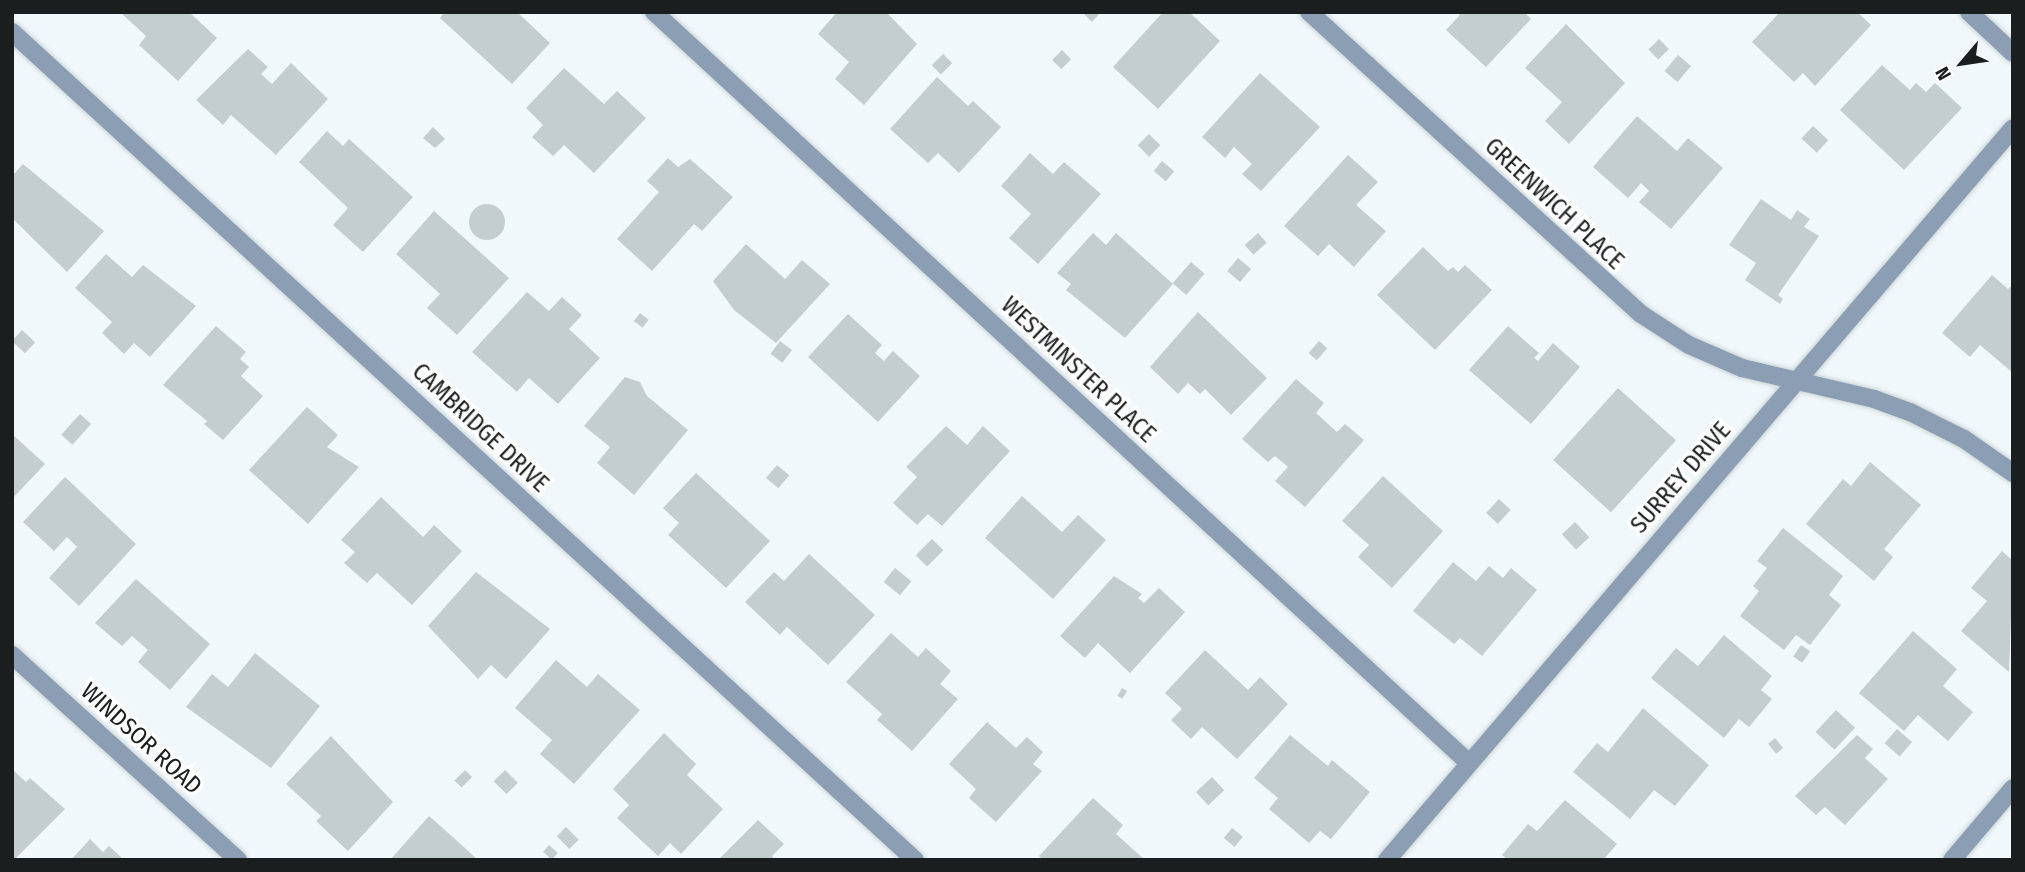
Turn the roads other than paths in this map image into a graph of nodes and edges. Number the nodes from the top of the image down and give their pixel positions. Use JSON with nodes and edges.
{"nodes":[{"id":1,"x":654,"y":12,"type":"edge"},
{"id":2,"x":1309,"y":12,"type":"edge"},
{"id":3,"x":1969,"y":12,"type":"edge"},
{"id":4,"x":12,"y":32,"type":"edge"},
{"id":5,"x":2013,"y":54,"type":"edge"},
{"id":6,"x":2013,"y":128,"type":"edge"},
{"id":7,"x":1796,"y":382,"type":"junction"},
{"id":8,"x":2013,"y":473,"type":"edge"},
{"id":9,"x":12,"y":655,"type":"edge"},
{"id":10,"x":1469,"y":763,"type":"junction"},
{"id":11,"x":2013,"y":788,"type":"edge"},
{"id":12,"x":237,"y":860,"type":"edge"},
{"id":13,"x":915,"y":860,"type":"edge"},
{"id":14,"x":1387,"y":860,"type":"edge"},
{"id":15,"x":1952,"y":860,"type":"edge"}],
"edges":[{"from":1,"to":10,"type":"street","name":"WESTMINSTER PLACE"},
{"from":2,"to":7,"type":"street","name":"GREENWICH PLACE"},
{"from":3,"to":5,"type":"street"},
{"from":4,"to":13,"type":"street","name":"CAMBRIDGE DRIVE"},
{"from":6,"to":7,"type":"street","name":"SURREY DRIVE"},
{"from":7,"to":8,"type":"street","name":"GREENWICH PLACE"},
{"from":7,"to":10,"type":"street","name":"SURREY DRIVE"},
{"from":9,"to":12,"type":"street","name":"WINDSOR ROAD"},
{"from":10,"to":14,"type":"street","name":"SURREY DRIVE"},
{"from":11,"to":15,"type":"street"}]}
